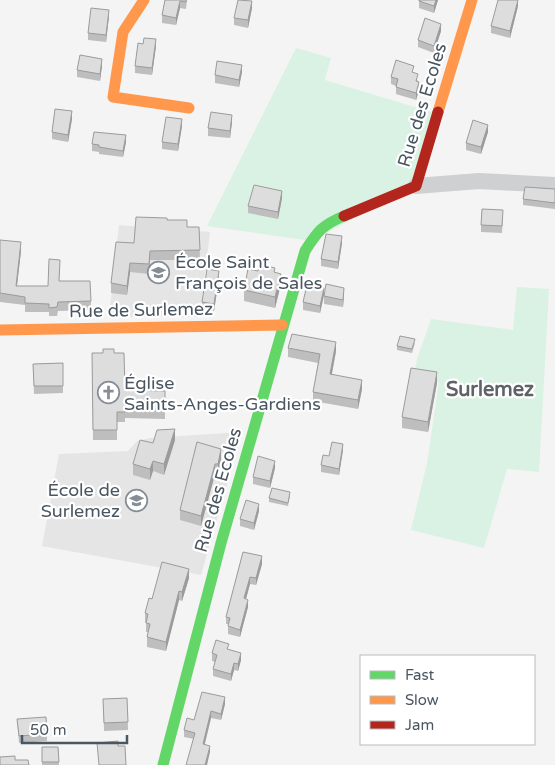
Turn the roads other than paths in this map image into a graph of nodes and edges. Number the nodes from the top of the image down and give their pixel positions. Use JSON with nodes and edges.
{"nodes":[{"id":1,"x":144,"y":0,"type":"edge"},
{"id":2,"x":472,"y":0,"type":"edge"},
{"id":3,"x":189,"y":108,"type":"dead end"},
{"id":4,"x":555,"y":185,"type":"edge"},
{"id":5,"x":416,"y":186,"type":"junction"},
{"id":6,"x":282,"y":325,"type":"junction"},
{"id":7,"x":0,"y":330,"type":"edge"},
{"id":8,"x":163,"y":765,"type":"edge"}],
"edges":[{"from":1,"to":3,"type":"street"},
{"from":2,"to":5,"type":"street","name":"Rue des Ecoles"},
{"from":4,"to":5,"type":"street"},
{"from":5,"to":6,"type":"street","name":"Rue des Ecoles"},
{"from":6,"to":7,"type":"street","name":"Rue de Surlemez"},
{"from":6,"to":8,"type":"street","name":"Rue des Ecoles"}]}
